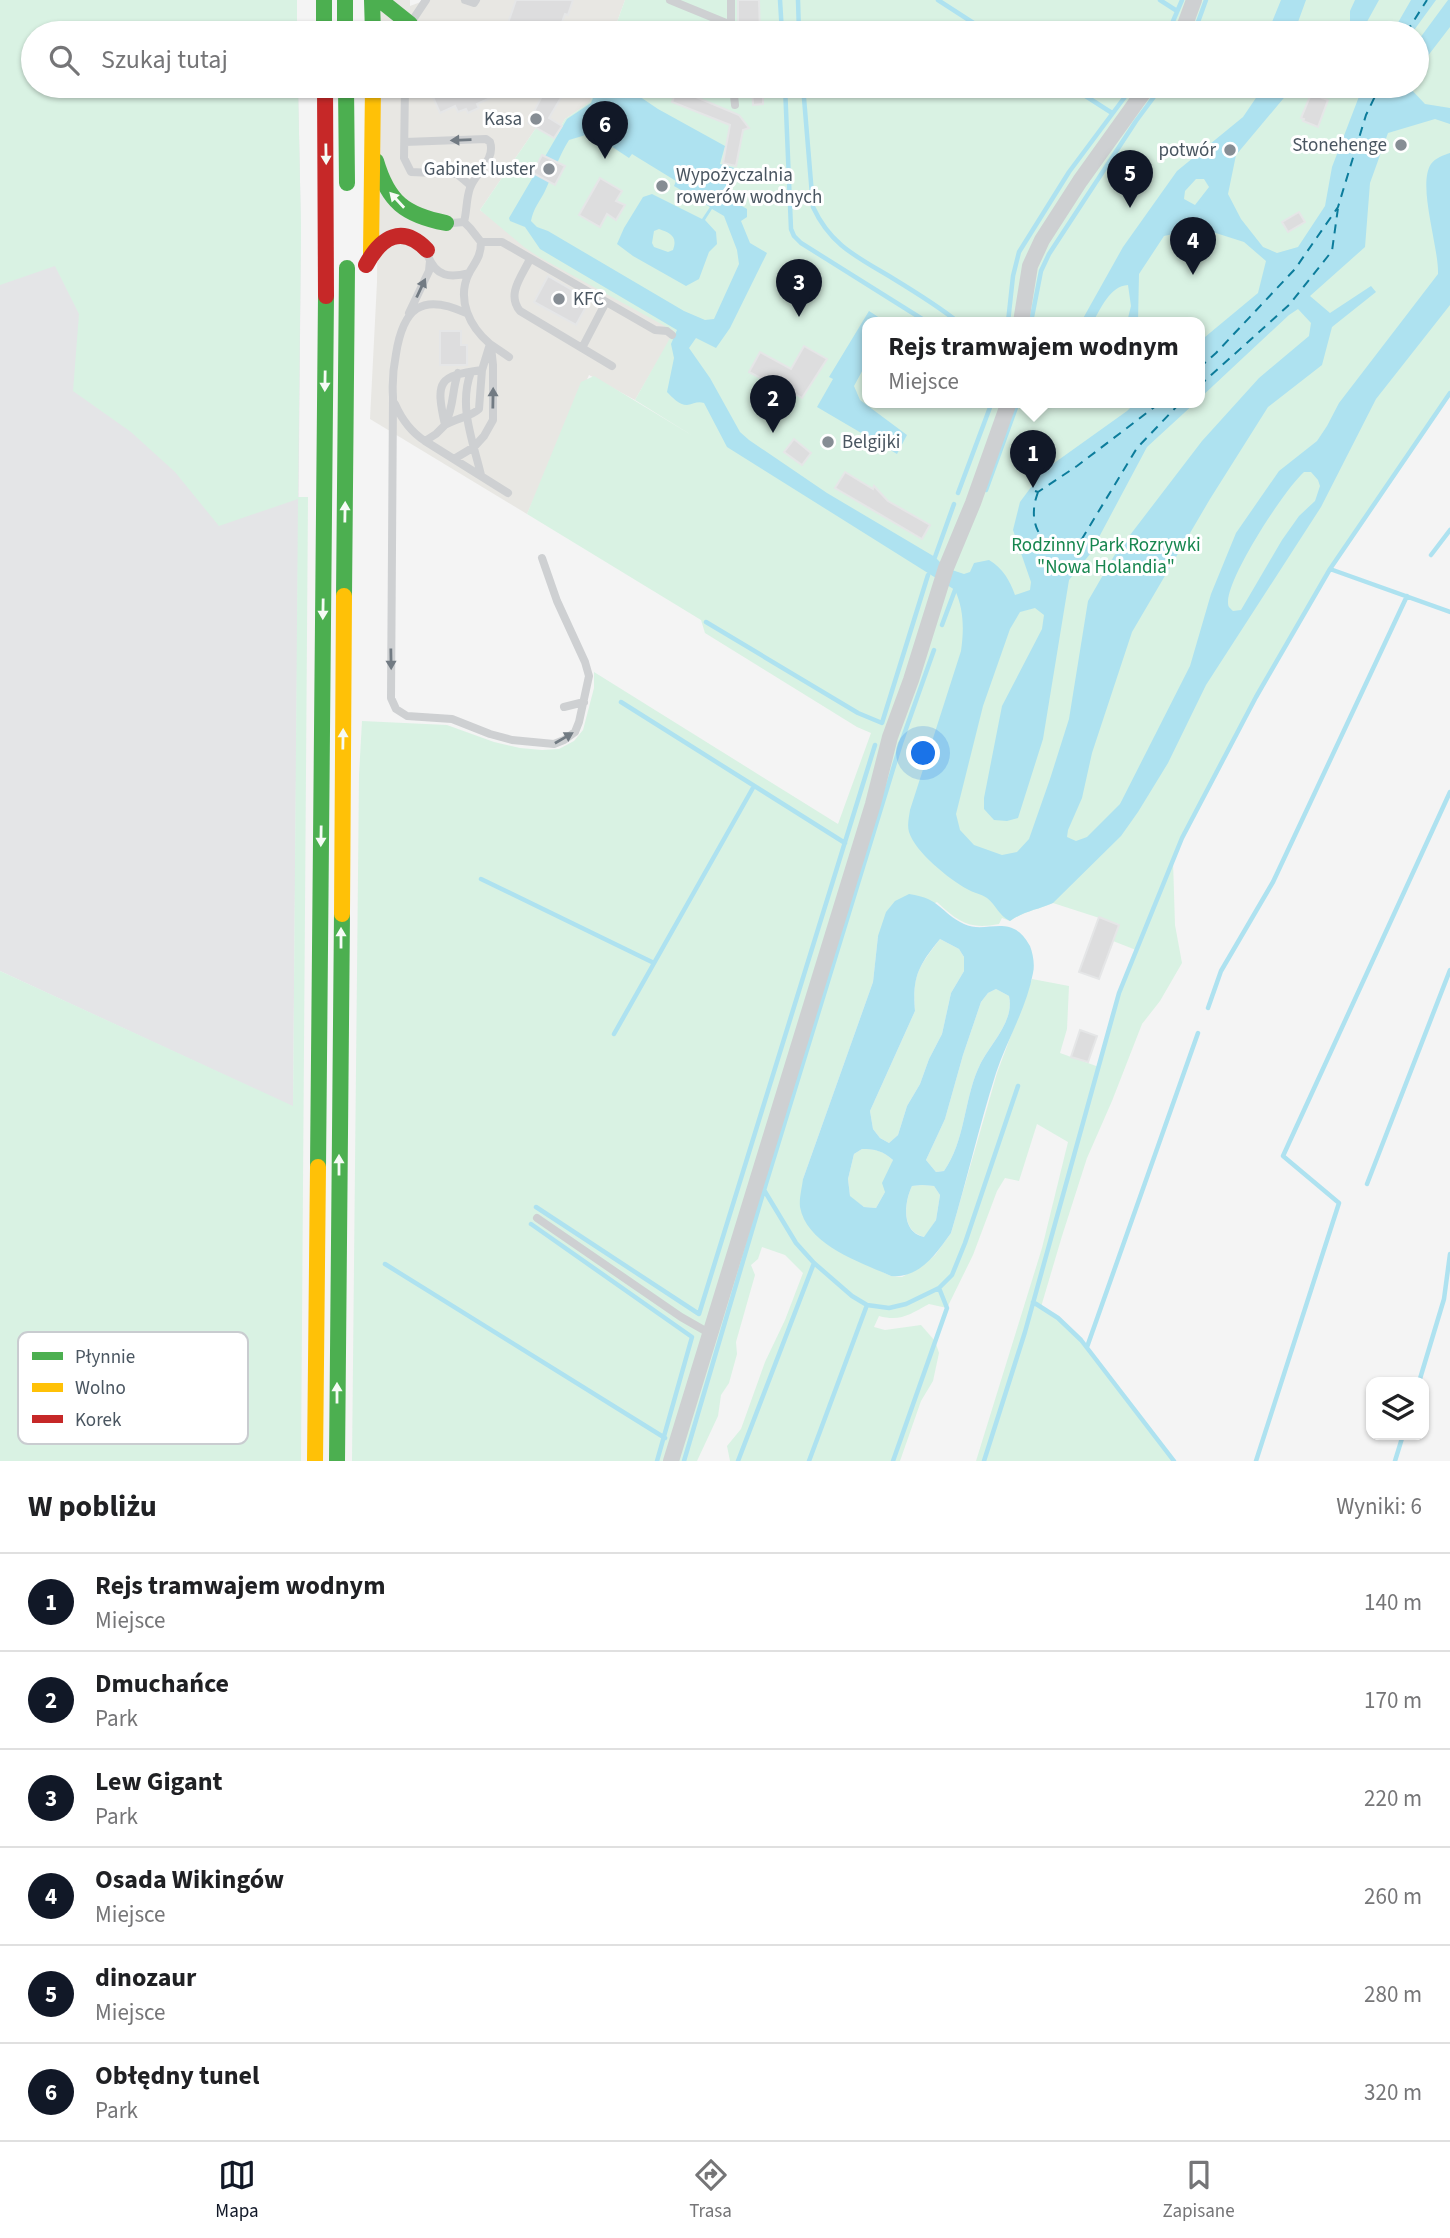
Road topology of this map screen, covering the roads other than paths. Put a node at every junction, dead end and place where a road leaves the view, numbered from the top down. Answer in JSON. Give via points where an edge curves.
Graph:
{"nodes":[{"id":1,"x":324,"y":0,"type":"edge"},
{"id":2,"x":345,"y":0,"type":"edge"},
{"id":3,"x":372,"y":0,"type":"edge"},
{"id":4,"x":380,"y":0,"type":"edge"},
{"id":5,"x":426,"y":0,"type":"edge"},
{"id":6,"x":465,"y":0,"type":"edge"},
{"id":7,"x":476,"y":0,"type":"edge"},
{"id":8,"x":670,"y":0,"type":"edge"},
{"id":9,"x":731,"y":0,"type":"edge"},
{"id":10,"x":1194,"y":0,"type":"edge"},
{"id":11,"x":324,"y":21,"type":"edge"},
{"id":12,"x":345,"y":21,"type":"edge"},
{"id":13,"x":373,"y":21,"type":"edge"},
{"id":14,"x":402,"y":21,"type":"edge"},
{"id":15,"x":413,"y":21,"type":"edge"},
{"id":16,"x":714,"y":21,"type":"edge"},
{"id":17,"x":731,"y":21,"type":"edge"},
{"id":18,"x":1186,"y":21,"type":"edge"},
{"id":19,"x":325,"y":98,"type":"edge"},
{"id":20,"x":346,"y":98,"type":"edge"},
{"id":21,"x":373,"y":98,"type":"edge"},
{"id":22,"x":405,"y":98,"type":"edge"},
{"id":23,"x":734,"y":98,"type":"edge"},
{"id":24,"x":1139,"y":98,"type":"edge"},
{"id":25,"x":734,"y":106,"type":"dead end"},
{"id":26,"x":405,"y":142,"type":"junction"},
{"id":27,"x":373,"y":151,"type":"junction"},
{"id":28,"x":470,"y":185,"type":"junction"},
{"id":29,"x":347,"y":195,"type":"dead end"},
{"id":30,"x":464,"y":222,"type":"junction"},
{"id":31,"x":441,"y":226,"type":"joint"},
{"id":32,"x":481,"y":242,"type":"junction"},
{"id":33,"x":347,"y":249,"type":"dead end"},
{"id":34,"x":428,"y":250,"type":"junction"},
{"id":35,"x":371,"y":254,"type":"junction"},
{"id":36,"x":530,"y":259,"type":"junction"},
{"id":37,"x":469,"y":273,"type":"junction"},
{"id":38,"x":606,"y":302,"type":"junction"},
{"id":39,"x":466,"y":313,"type":"junction"},
{"id":40,"x":409,"y":314,"type":"junction"},
{"id":41,"x":1022,"y":317,"type":"edge"},
{"id":42,"x":347,"y":328,"type":"junction"},
{"id":43,"x":672,"y":335,"type":"dead end"},
{"id":44,"x":490,"y":344,"type":"junction"},
{"id":45,"x":582,"y":348,"type":"junction"},
{"id":46,"x":509,"y":357,"type":"dead end"},
{"id":47,"x":611,"y":366,"type":"dead end"},
{"id":48,"x":482,"y":370,"type":"junction"},
{"id":49,"x":471,"y":372,"type":"junction"},
{"id":50,"x":393,"y":397,"type":"junction"},
{"id":51,"x":1007,"y":408,"type":"edge"},
{"id":52,"x":467,"y":415,"type":"junction"},
{"id":53,"x":445,"y":425,"type":"junction"},
{"id":54,"x":425,"y":441,"type":"junction"},
{"id":55,"x":474,"y":447,"type":"junction"},
{"id":56,"x":454,"y":459,"type":"junction"},
{"id":57,"x":481,"y":475,"type":"junction"},
{"id":58,"x":508,"y":493,"type":"dead end"},
{"id":59,"x":542,"y":558,"type":"dead end"},
{"id":60,"x":584,"y":702,"type":"junction"},
{"id":61,"x":564,"y":707,"type":"dead end"},
{"id":62,"x":537,"y":1218,"type":"dead end"},
{"id":63,"x":709,"y":1333,"type":"junction"},
{"id":64,"x":315,"y":1461,"type":"edge"},
{"id":65,"x":337,"y":1461,"type":"edge"},
{"id":66,"x":671,"y":1461,"type":"edge"}],
"edges":[{"from":1,"to":11,"type":"highway"},
{"from":2,"to":12,"type":"highway"},
{"from":3,"to":13,"type":"highway"},
{"from":4,"to":14,"type":"highway"},
{"from":5,"to":15,"type":"lane"},
{"from":6,"to":7,"type":"lane"},
{"from":8,"to":16,"type":"lane"},
{"from":9,"to":17,"type":"lane"},
{"from":10,"to":18,"type":"street"},
{"from":19,"to":64,"type":"highway","one_way":true},
{"from":20,"to":29,"type":"highway"},
{"from":21,"to":27,"type":"highway"},
{"from":22,"to":26,"type":"lane"},
{"from":23,"to":25,"type":"lane"},
{"from":24,"to":41,"type":"street","via":[[1042,240],[1030,266]]},
{"from":26,"to":28,"type":"lane","via":[[404,158],[411,172],[457,174]]},
{"from":28,"to":26,"type":"lane","one_way":true,"via":[[492,150],[486,139]]},
{"from":31,"to":27,"type":"highway","one_way":true,"via":[[395,199]]},
{"from":27,"to":35,"type":"highway"},
{"from":28,"to":30,"type":"lane"},
{"from":30,"to":31,"type":"lane"},
{"from":30,"to":32,"type":"lane"},
{"from":32,"to":36,"type":"lane","via":[[502,242]]},
{"from":32,"to":37,"type":"lane","via":[[479,258]]},
{"from":33,"to":42,"type":"highway"},
{"from":34,"to":35,"type":"highway","via":[[412,236],[403,235],[382,243]]},
{"from":34,"to":37,"type":"lane","via":[[435,270],[442,274]]},
{"from":40,"to":34,"type":"lane","one_way":true,"via":[[429,271]]},
{"from":35,"to":42,"type":"highway"},
{"from":36,"to":38,"type":"lane"},
{"from":36,"to":45,"type":"lane","via":[[515,288],[516,305]]},
{"from":37,"to":39,"type":"lane"},
{"from":38,"to":43,"type":"lane"},
{"from":38,"to":45,"type":"lane"},
{"from":39,"to":40,"type":"lane","via":[[432,304]]},
{"from":39,"to":44,"type":"lane"},
{"from":40,"to":50,"type":"lane","via":[[399,332],[391,379]]},
{"from":65,"to":42,"type":"highway","one_way":true},
{"from":44,"to":46,"type":"lane"},
{"from":44,"to":48,"type":"lane"},
{"from":55,"to":44,"type":"lane","one_way":true,"via":[[493,420]]},
{"from":45,"to":47,"type":"lane"},
{"from":48,"to":49,"type":"lane"},
{"from":48,"to":52,"type":"lane","via":[[479,409]]},
{"from":49,"to":52,"type":"lane","via":[[466,386]]},
{"from":49,"to":53,"type":"lane","via":[[449,376],[442,386]]},
{"from":50,"to":54,"type":"lane","via":[[400,415]]},
{"from":50,"to":60,"type":"lane","one_way":true,"via":[[391,698],[396,709],[407,716],[452,719],[512,740],[554,744],[575,732]]},
{"from":51,"to":63,"type":"street","via":[[890,737]]},
{"from":52,"to":53,"type":"lane"},
{"from":52,"to":55,"type":"lane"},
{"from":53,"to":54,"type":"lane"},
{"from":54,"to":56,"type":"lane"},
{"from":55,"to":56,"type":"lane"},
{"from":55,"to":57,"type":"lane"},
{"from":56,"to":57,"type":"lane"},
{"from":57,"to":58,"type":"lane"},
{"from":59,"to":60,"type":"lane","via":[[585,662],[589,676]]},
{"from":60,"to":61,"type":"lane"},
{"from":62,"to":63,"type":"lane"},
{"from":63,"to":66,"type":"street"}]}
